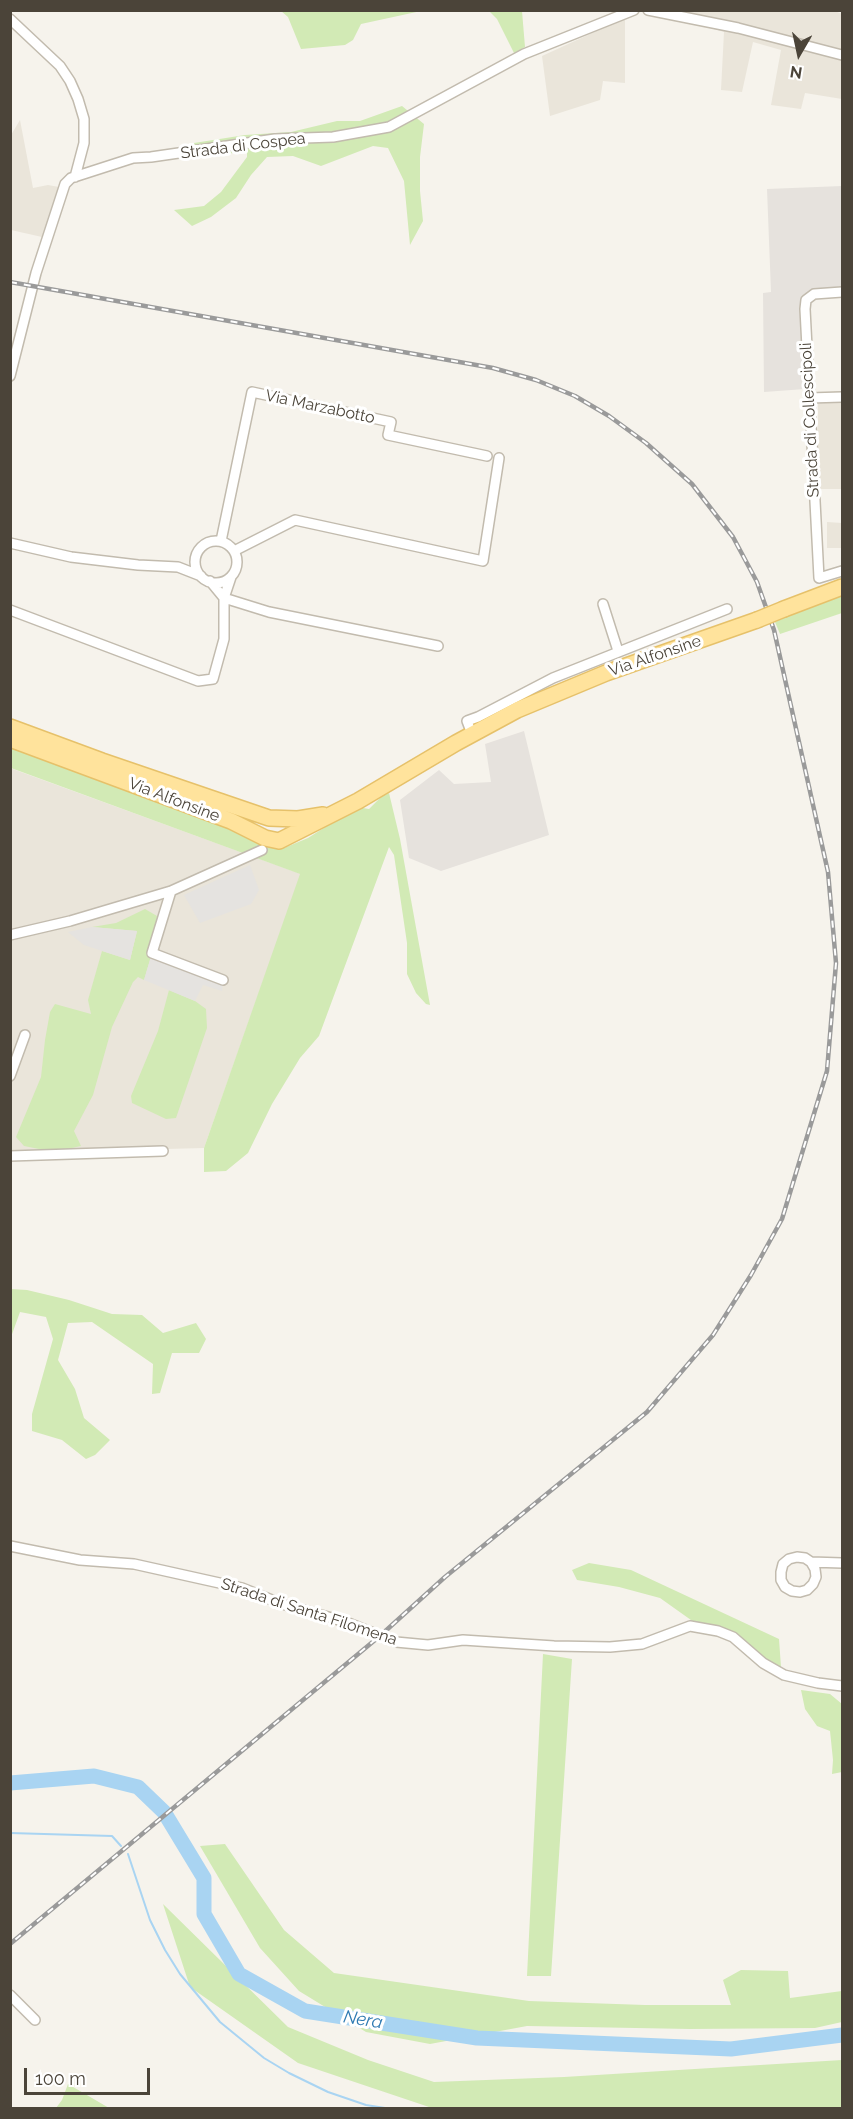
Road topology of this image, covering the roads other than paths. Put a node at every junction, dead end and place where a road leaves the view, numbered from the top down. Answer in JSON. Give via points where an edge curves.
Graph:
{"nodes":[{"id":1,"x":634,"y":10,"type":"edge"},
{"id":2,"x":648,"y":10,"type":"edge"},
{"id":3,"x":10,"y":19,"type":"edge"},
{"id":4,"x":843,"y":55,"type":"edge"},
{"id":5,"x":75,"y":177,"type":"junction"},
{"id":6,"x":843,"y":292,"type":"edge"},
{"id":7,"x":10,"y":376,"type":"edge"},
{"id":8,"x":843,"y":397,"type":"edge"},
{"id":9,"x":809,"y":398,"type":"junction"},
{"id":10,"x":487,"y":456,"type":"dead end"},
{"id":11,"x":499,"y":458,"type":"dead end"},
{"id":12,"x":220,"y":542,"type":"junction"},
{"id":13,"x":10,"y":543,"type":"edge"},
{"id":14,"x":234,"y":551,"type":"junction"},
{"id":15,"x":196,"y":559,"type":"junction"},
{"id":16,"x":178,"y":567,"type":"junction"},
{"id":17,"x":843,"y":571,"type":"edge"},
{"id":18,"x":231,"y":577,"type":"junction"},
{"id":19,"x":206,"y":579,"type":"junction"},
{"id":20,"x":843,"y":587,"type":"edge"},
{"id":21,"x":224,"y":598,"type":"junction"},
{"id":22,"x":603,"y":604,"type":"dead end"},
{"id":23,"x":727,"y":609,"type":"dead end"},
{"id":24,"x":10,"y":610,"type":"edge"},
{"id":25,"x":438,"y":646,"type":"dead end"},
{"id":26,"x":618,"y":651,"type":"junction"},
{"id":27,"x":472,"y":734,"type":"junction"},
{"id":28,"x":11,"y":737,"type":"edge"},
{"id":29,"x":335,"y":813,"type":"junction"},
{"id":30,"x":269,"y":818,"type":"junction"},
{"id":31,"x":263,"y":844,"type":"junction"},
{"id":32,"x":171,"y":891,"type":"junction"},
{"id":33,"x":10,"y":935,"type":"edge"},
{"id":34,"x":223,"y":980,"type":"dead end"},
{"id":35,"x":25,"y":1035,"type":"dead end"},
{"id":36,"x":10,"y":1076,"type":"edge"},
{"id":37,"x":164,"y":1150,"type":"dead end"},
{"id":38,"x":10,"y":1156,"type":"edge"},
{"id":39,"x":10,"y":1546,"type":"edge"},
{"id":40,"x":812,"y":1562,"type":"dead end"},
{"id":41,"x":843,"y":1563,"type":"edge"},
{"id":42,"x":843,"y":1686,"type":"edge"},
{"id":43,"x":10,"y":1995,"type":"edge"},
{"id":44,"x":35,"y":2020,"type":"dead end"}],
"edges":[{"from":1,"to":5,"type":"street","name":"Strada di Cospea","via":[[524,54],[389,127],[333,137],[275,139],[133,158]]},
{"from":2,"to":4,"type":"street"},
{"from":3,"to":5,"type":"street","via":[[60,66],[78,99],[84,119],[84,143]]},
{"from":5,"to":7,"type":"street","via":[[65,184],[40,259]]},
{"from":6,"to":9,"type":"street","name":"Strada di Collescipoli","via":[[814,294],[806,300]]},
{"from":8,"to":9,"type":"street","name":"Strada di Collescipoli"},
{"from":9,"to":17,"type":"street","name":"Strada di Collescipoli","via":[[819,578]]},
{"from":10,"to":12,"type":"street","name":"Via Marzabotto","via":[[388,435],[391,422],[252,392]]},
{"from":11,"to":14,"type":"street","via":[[483,561],[295,520]]},
{"from":12,"to":14,"type":"street"},
{"from":12,"to":15,"type":"street","via":[[202,547]]},
{"from":13,"to":16,"type":"street","via":[[71,557]]},
{"from":14,"to":18,"type":"street","via":[[237,565]]},
{"from":15,"to":16,"type":"street"},
{"from":15,"to":19,"type":"street"},
{"from":16,"to":19,"type":"street"},
{"from":18,"to":19,"type":"street","via":[[219,583]]},
{"from":18,"to":21,"type":"street"},
{"from":19,"to":21,"type":"street"},
{"from":20,"to":27,"type":"main road","name":"Via Alfonsine","bridge":true,"via":[[606,673],[517,710]]},
{"from":21,"to":24,"type":"street","via":[[224,639],[213,679],[198,681]]},
{"from":21,"to":25,"type":"street","via":[[269,612]]},
{"from":22,"to":26,"type":"street","name":"Via Alfonsine"},
{"from":23,"to":26,"type":"street","name":"Via Alfonsine"},
{"from":26,"to":27,"type":"street","name":"Via Alfonsine","via":[[467,721]]},
{"from":27,"to":29,"type":"main road","name":"Via Alfonsine"},
{"from":28,"to":30,"type":"main road","name":"Via Alfonsine","via":[[102,761]]},
{"from":28,"to":31,"type":"main road","name":"Via Alfonsine","via":[[231,821]]},
{"from":29,"to":30,"type":"main road","name":"Via Alfonsine","via":[[298,819]]},
{"from":29,"to":31,"type":"main road","name":"Via Alfonsine"},
{"from":30,"to":31,"type":"street"},
{"from":31,"to":32,"type":"street"},
{"from":32,"to":33,"type":"street"},
{"from":32,"to":34,"type":"street","via":[[152,953]]},
{"from":35,"to":36,"type":"street"},
{"from":37,"to":38,"type":"street"},
{"from":39,"to":42,"type":"street","name":"Strada di Santa Filomena","via":[[80,1560],[134,1564],[242,1588],[396,1642],[428,1645],[463,1640],[610,1647],[642,1644],[690,1626],[733,1637],[784,1675]]},
{"from":40,"to":41,"type":"street"},
{"from":43,"to":44,"type":"street"}]}
